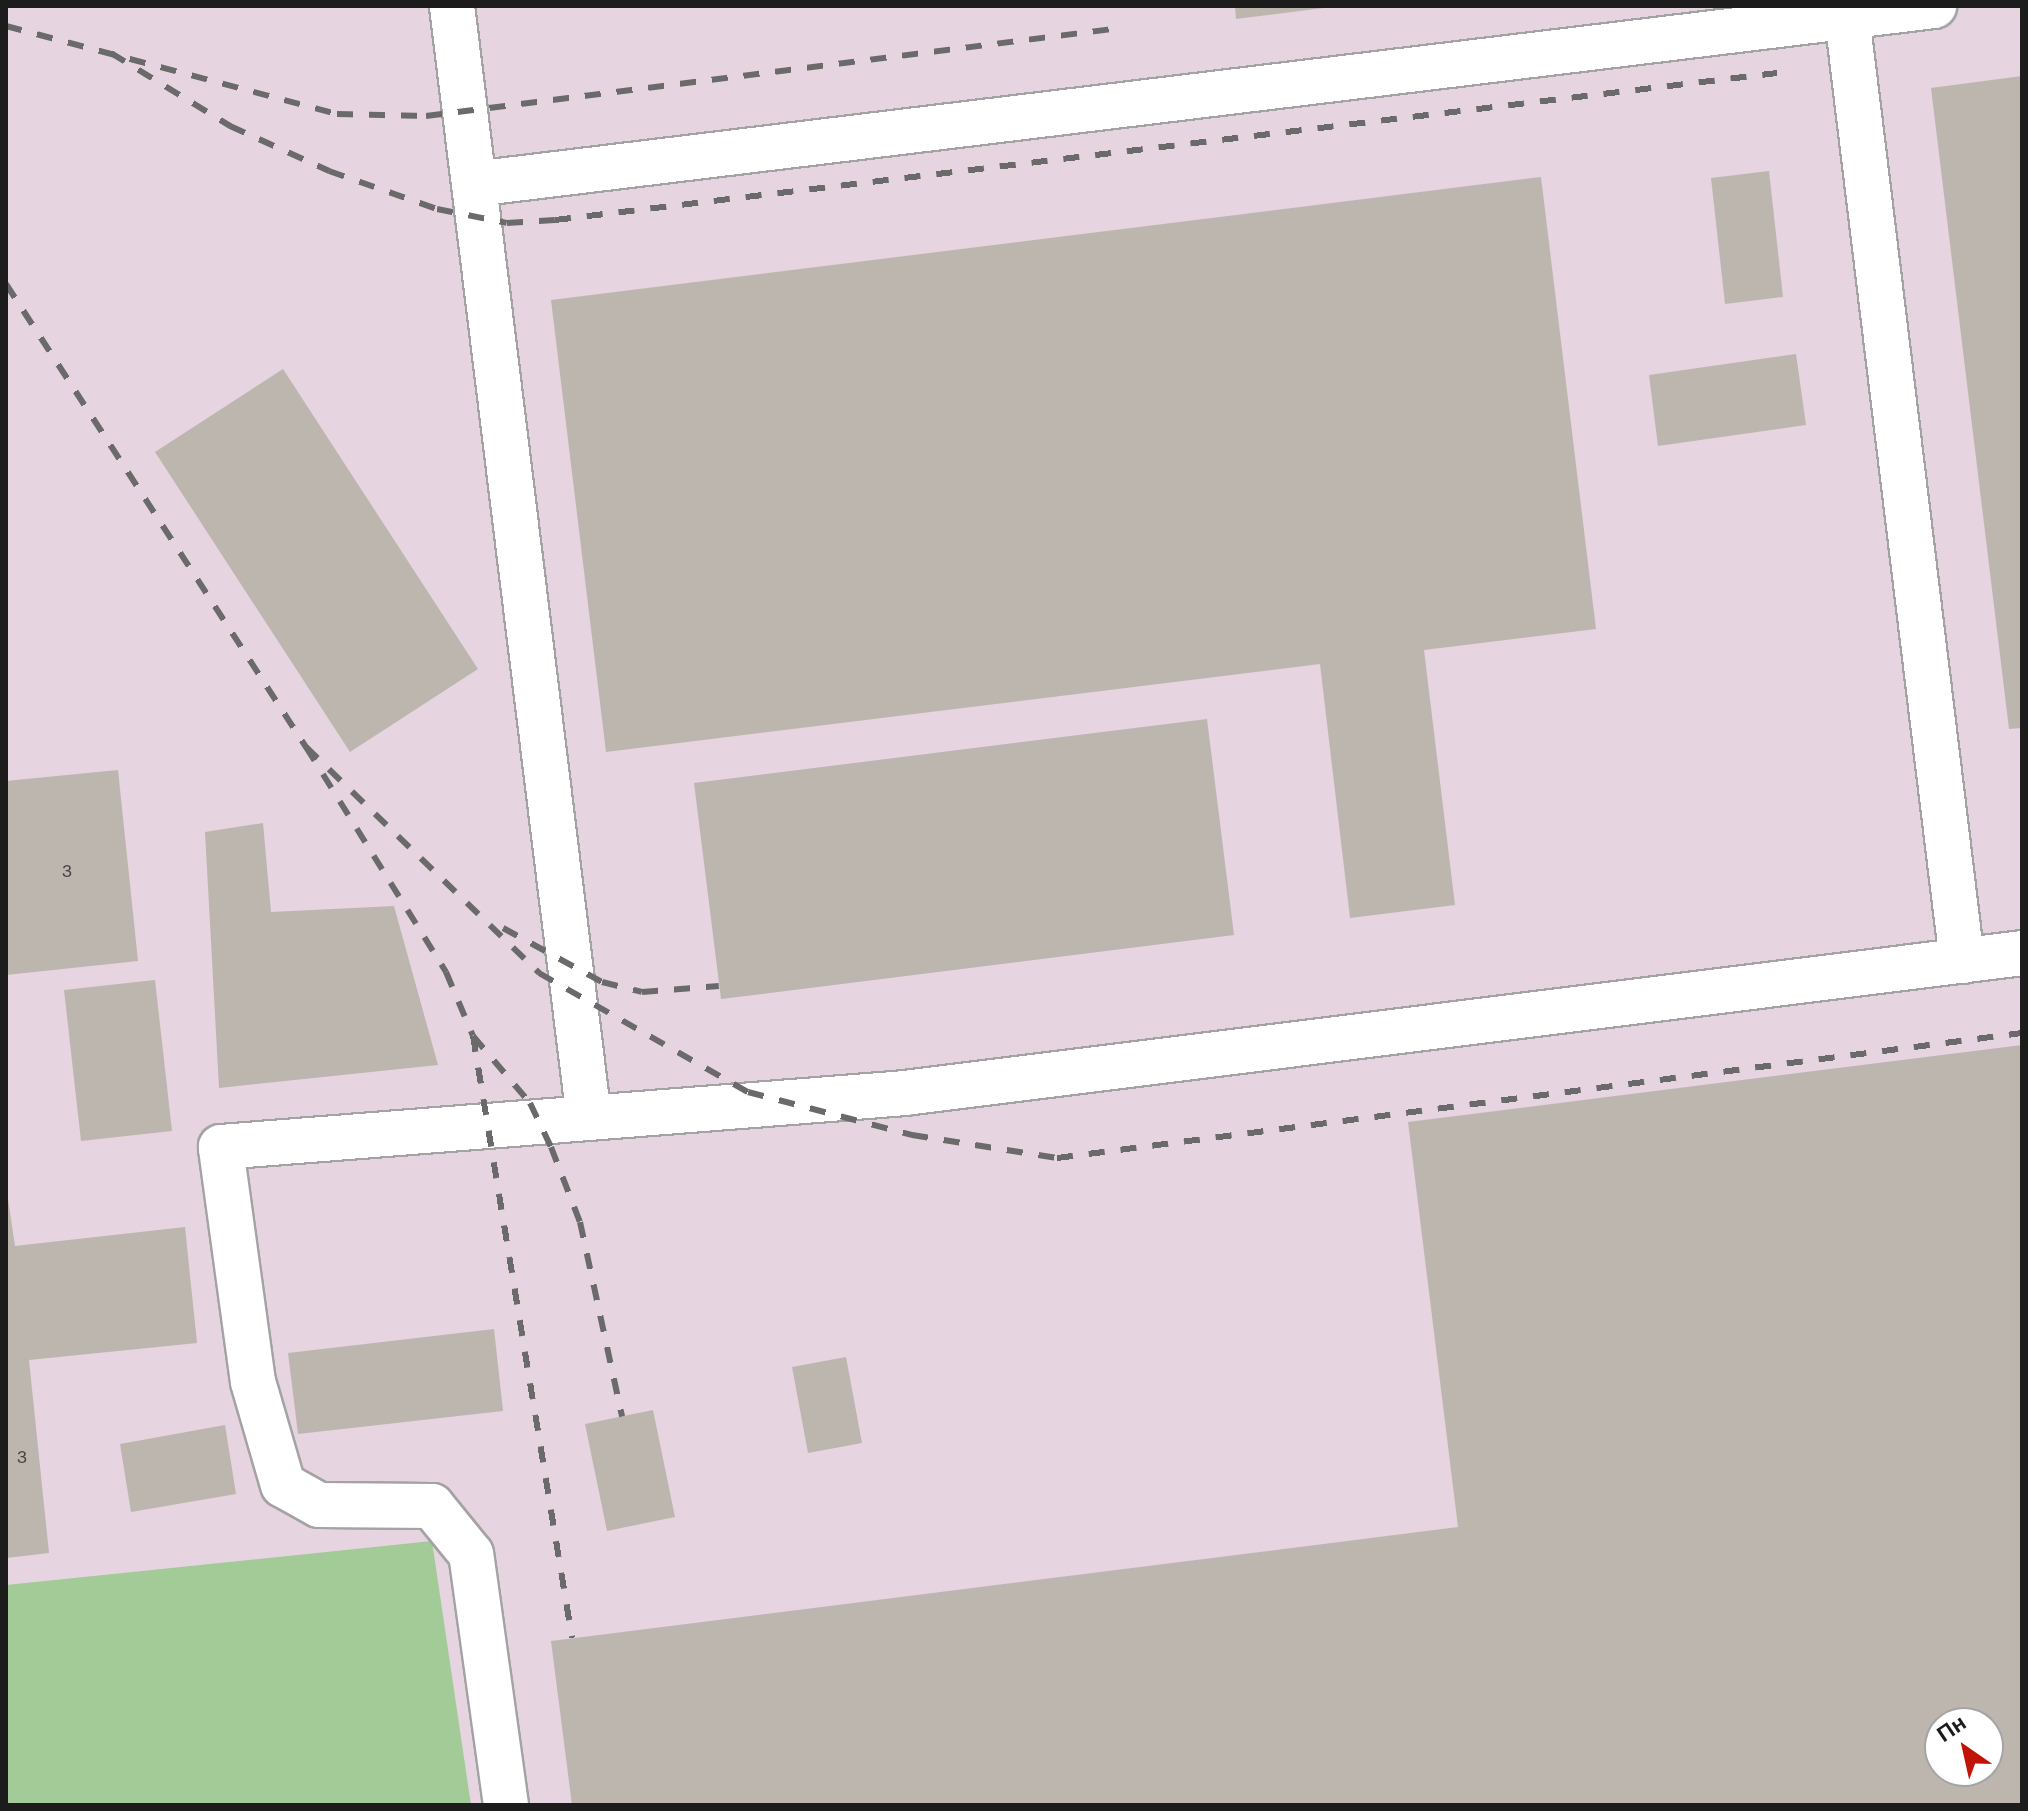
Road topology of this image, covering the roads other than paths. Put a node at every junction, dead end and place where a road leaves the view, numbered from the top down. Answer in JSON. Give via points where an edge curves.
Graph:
{"nodes":[{"id":1,"x":452,"y":6,"type":"edge"},
{"id":2,"x":1936,"y":6,"type":"edge"},
{"id":3,"x":1847,"y":17,"type":"junction"},
{"id":4,"x":474,"y":184,"type":"junction"},
{"id":5,"x":2022,"y":953,"type":"edge"},
{"id":6,"x":1962,"y":961,"type":"junction"},
{"id":7,"x":589,"y":1118,"type":"junction"},
{"id":8,"x":506,"y":1805,"type":"edge"}],
"edges":[{"from":1,"to":4,"type":"lane"},
{"from":2,"to":3,"type":"lane"},
{"from":3,"to":4,"type":"lane"},
{"from":3,"to":6,"type":"lane"},
{"from":4,"to":7,"type":"lane"},
{"from":5,"to":6,"type":"lane"},
{"from":6,"to":7,"type":"lane","via":[[905,1093]]},
{"from":7,"to":8,"type":"lane","via":[[221,1147],[253,1382],[283,1485],[319,1505],[432,1506],[471,1554]]}]}
